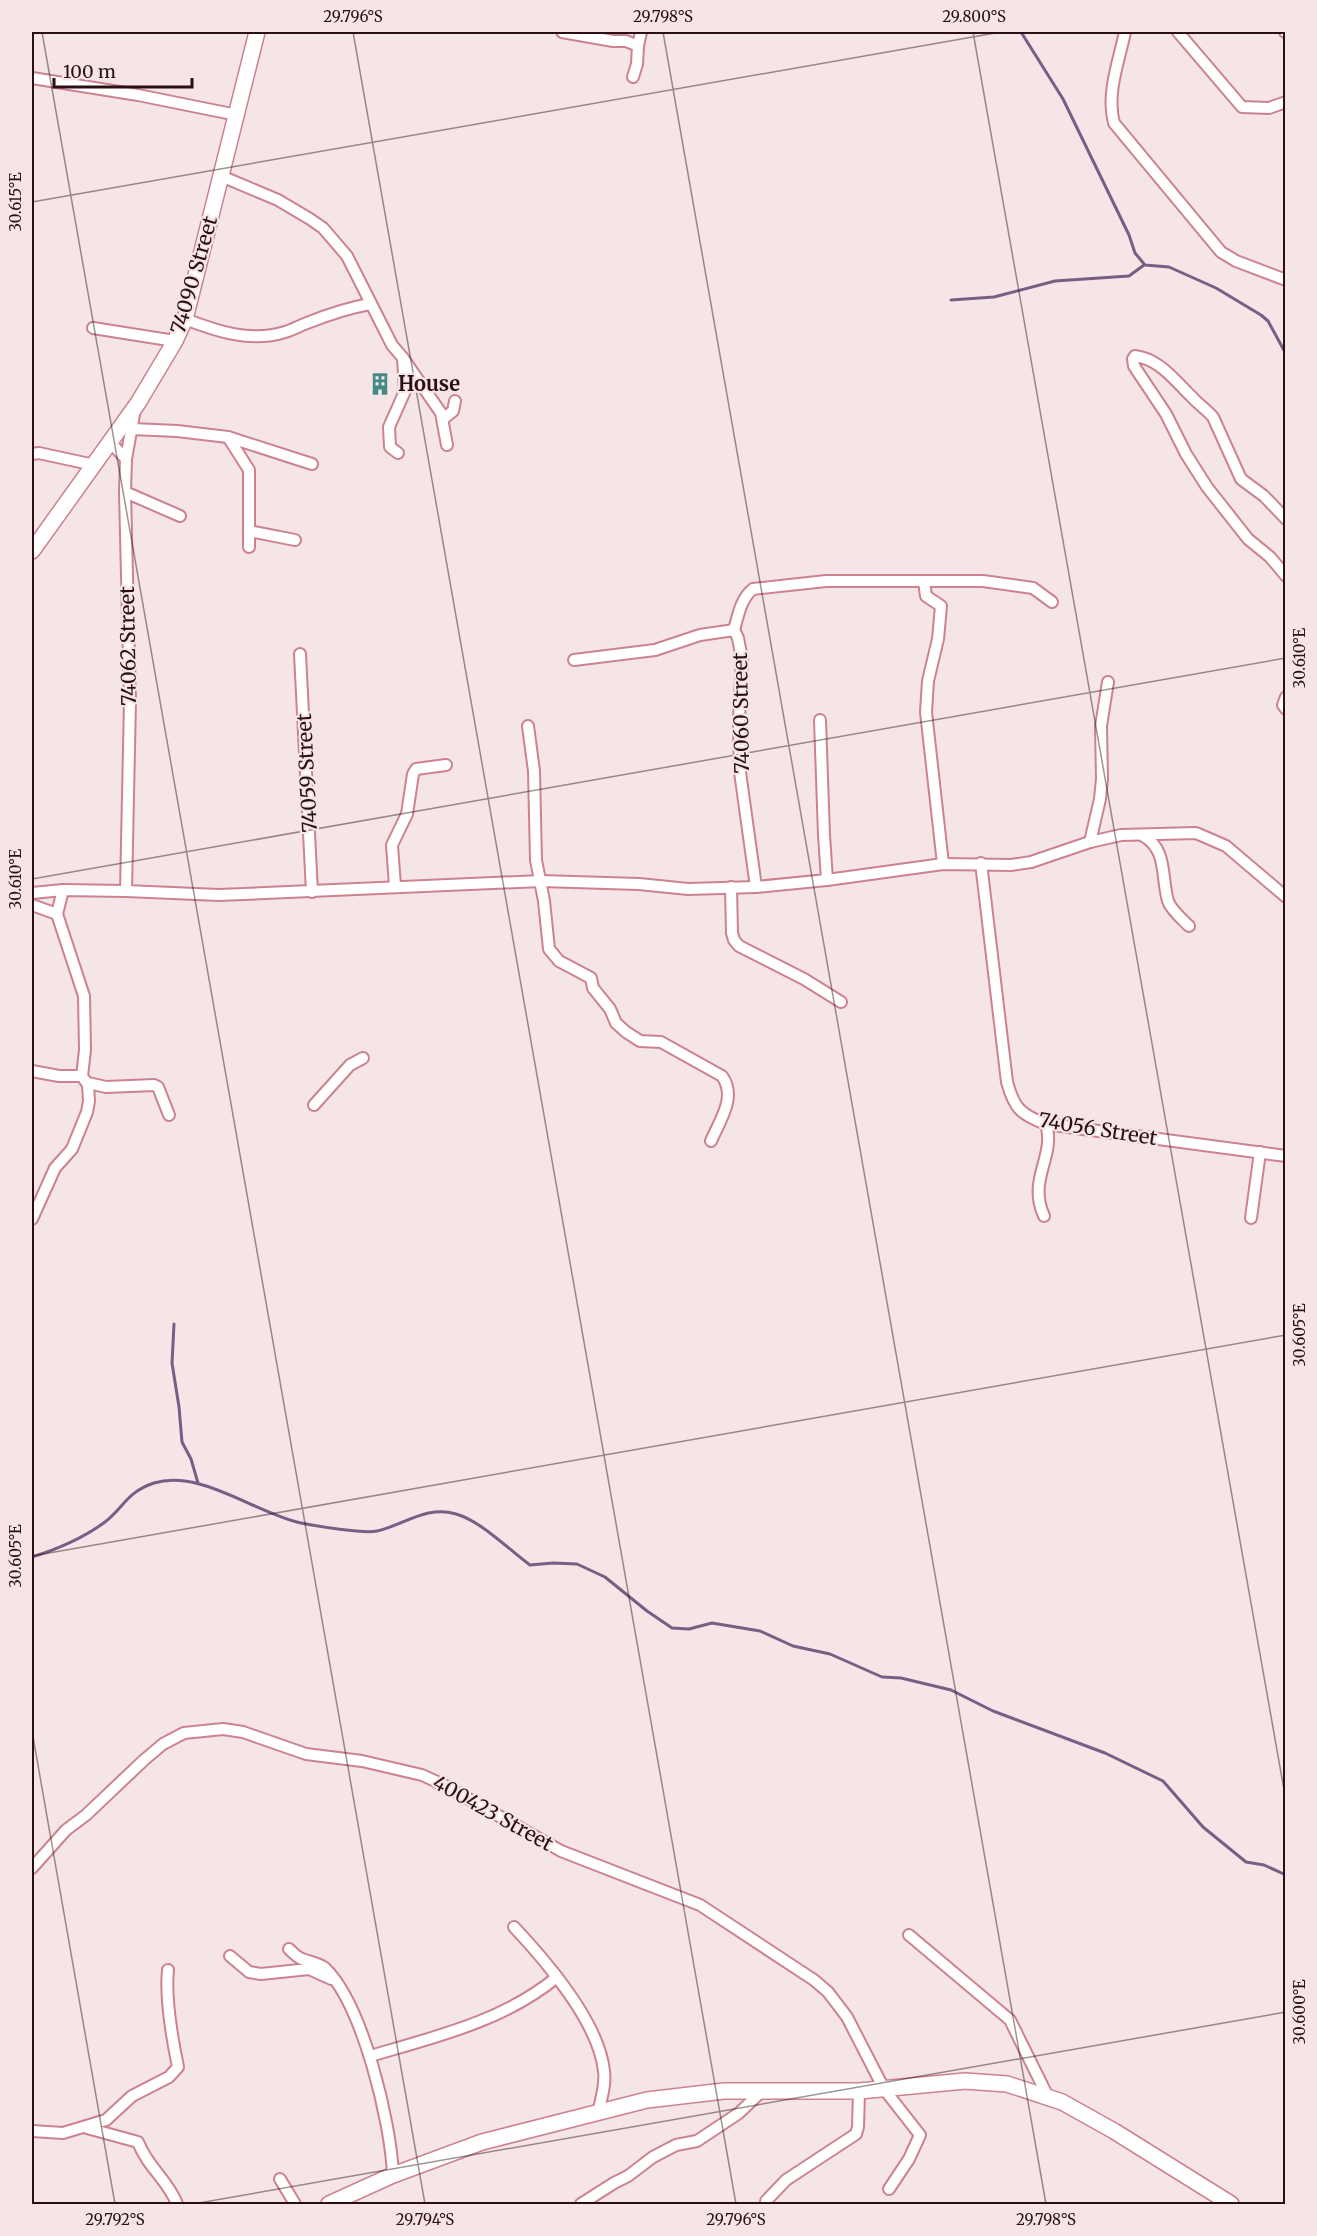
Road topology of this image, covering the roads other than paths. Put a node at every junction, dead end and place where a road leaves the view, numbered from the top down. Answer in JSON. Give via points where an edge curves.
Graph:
{"nodes":[{"id":1,"x":257,"y":32,"type":"edge"},
{"id":2,"x":562,"y":32,"type":"edge"},
{"id":3,"x":641,"y":32,"type":"edge"},
{"id":4,"x":1125,"y":32,"type":"edge"},
{"id":5,"x":1178,"y":32,"type":"edge"},
{"id":6,"x":638,"y":46,"type":"junction"},
{"id":7,"x":633,"y":77,"type":"dead end"},
{"id":8,"x":32,"y":78,"type":"edge"},
{"id":9,"x":1286,"y":102,"type":"edge"},
{"id":10,"x":237,"y":115,"type":"junction"},
{"id":11,"x":221,"y":176,"type":"junction"},
{"id":12,"x":1286,"y":280,"type":"edge"},
{"id":13,"x":370,"y":304,"type":"junction"},
{"id":14,"x":185,"y":319,"type":"junction"},
{"id":15,"x":93,"y":328,"type":"dead end"},
{"id":16,"x":175,"y":341,"type":"junction"},
{"id":17,"x":403,"y":358,"type":"junction"},
{"id":18,"x":455,"y":401,"type":"dead end"},
{"id":19,"x":138,"y":403,"type":"junction"},
{"id":20,"x":442,"y":419,"type":"junction"},
{"id":21,"x":132,"y":429,"type":"junction"},
{"id":22,"x":228,"y":437,"type":"junction"},
{"id":23,"x":110,"y":442,"type":"junction"},
{"id":24,"x":447,"y":445,"type":"dead end"},
{"id":25,"x":393,"y":452,"type":"dead end"},
{"id":26,"x":32,"y":454,"type":"edge"},
{"id":27,"x":126,"y":459,"type":"junction"},
{"id":28,"x":312,"y":464,"type":"dead end"},
{"id":29,"x":94,"y":465,"type":"junction"},
{"id":30,"x":125,"y":492,"type":"junction"},
{"id":31,"x":180,"y":516,"type":"dead end"},
{"id":32,"x":1286,"y":519,"type":"edge"},
{"id":33,"x":249,"y":531,"type":"junction"},
{"id":34,"x":295,"y":540,"type":"dead end"},
{"id":35,"x":249,"y":547,"type":"dead end"},
{"id":36,"x":32,"y":551,"type":"edge"},
{"id":37,"x":1286,"y":576,"type":"edge"},
{"id":38,"x":924,"y":581,"type":"junction"},
{"id":39,"x":1052,"y":602,"type":"dead end"},
{"id":40,"x":734,"y":630,"type":"junction"},
{"id":41,"x":300,"y":654,"type":"dead end"},
{"id":42,"x":574,"y":660,"type":"dead end"},
{"id":43,"x":1108,"y":682,"type":"dead end"},
{"id":44,"x":1286,"y":697,"type":"edge"},
{"id":45,"x":1286,"y":709,"type":"edge"},
{"id":46,"x":820,"y":720,"type":"dead end"},
{"id":47,"x":528,"y":726,"type":"dead end"},
{"id":48,"x":446,"y":765,"type":"dead end"},
{"id":49,"x":1142,"y":834,"type":"junction"},
{"id":50,"x":1090,"y":842,"type":"junction"},
{"id":51,"x":981,"y":863,"type":"junction"},
{"id":52,"x":943,"y":864,"type":"junction"},
{"id":53,"x":827,"y":880,"type":"junction"},
{"id":54,"x":541,"y":881,"type":"junction"},
{"id":55,"x":395,"y":886,"type":"junction"},
{"id":56,"x":731,"y":887,"type":"junction"},
{"id":57,"x":756,"y":887,"type":"junction"},
{"id":58,"x":63,"y":890,"type":"junction"},
{"id":59,"x":126,"y":891,"type":"junction"},
{"id":60,"x":312,"y":892,"type":"junction"},
{"id":61,"x":32,"y":893,"type":"edge"},
{"id":62,"x":1286,"y":897,"type":"edge"},
{"id":63,"x":32,"y":905,"type":"edge"},
{"id":64,"x":57,"y":914,"type":"junction"},
{"id":65,"x":1189,"y":926,"type":"dead end"},
{"id":66,"x":841,"y":1002,"type":"dead end"},
{"id":67,"x":363,"y":1058,"type":"dead end"},
{"id":68,"x":32,"y":1071,"type":"edge"},
{"id":69,"x":85,"y":1079,"type":"junction"},
{"id":70,"x":314,"y":1105,"type":"dead end"},
{"id":71,"x":170,"y":1115,"type":"dead end"},
{"id":72,"x":1046,"y":1124,"type":"junction"},
{"id":73,"x":711,"y":1141,"type":"dead end"},
{"id":74,"x":1260,"y":1152,"type":"junction"},
{"id":75,"x":1286,"y":1156,"type":"edge"},
{"id":76,"x":1044,"y":1216,"type":"dead end"},
{"id":77,"x":1251,"y":1218,"type":"dead end"},
{"id":78,"x":32,"y":1219,"type":"edge"},
{"id":79,"x":32,"y":1868,"type":"edge"},
{"id":80,"x":514,"y":1927,"type":"dead end"},
{"id":81,"x":909,"y":1935,"type":"dead end"},
{"id":82,"x":289,"y":1949,"type":"dead end"},
{"id":83,"x":230,"y":1956,"type":"dead end"},
{"id":84,"x":168,"y":1970,"type":"dead end"},
{"id":85,"x":557,"y":1977,"type":"junction"},
{"id":86,"x":334,"y":1981,"type":"junction"},
{"id":87,"x":370,"y":2056,"type":"junction"},
{"id":88,"x":884,"y":2089,"type":"junction"},
{"id":89,"x":859,"y":2091,"type":"junction"},
{"id":90,"x":761,"y":2092,"type":"junction"},
{"id":91,"x":1047,"y":2097,"type":"junction"},
{"id":92,"x":598,"y":2113,"type":"junction"},
{"id":93,"x":86,"y":2127,"type":"junction"},
{"id":94,"x":32,"y":2131,"type":"edge"},
{"id":95,"x":393,"y":2175,"type":"junction"},
{"id":96,"x":280,"y":2179,"type":"dead end"},
{"id":97,"x":889,"y":2190,"type":"dead end"},
{"id":98,"x":766,"y":2201,"type":"dead end"},
{"id":99,"x":177,"y":2205,"type":"edge"},
{"id":100,"x":295,"y":2205,"type":"edge"},
{"id":101,"x":329,"y":2205,"type":"edge"},
{"id":102,"x":581,"y":2205,"type":"edge"},
{"id":103,"x":1231,"y":2205,"type":"edge"}],
"edges":[{"from":1,"to":10,"type":"street","name":"74090 Street"},
{"from":2,"to":6,"type":"street"},
{"from":3,"to":6,"type":"street"},
{"from":4,"to":12,"type":"street","via":[[1111,99],[1114,123],[1221,252]]},
{"from":5,"to":9,"type":"street","via":[[1242,107],[1269,108]]},
{"from":6,"to":7,"type":"street"},
{"from":8,"to":10,"type":"street"},
{"from":10,"to":11,"type":"street","name":"74090 Street"},
{"from":11,"to":13,"type":"street","via":[[278,200],[323,228],[347,256]]},
{"from":11,"to":14,"type":"street","name":"74090 Street"},
{"from":13,"to":14,"type":"street","via":[[269,335],[220,332]]},
{"from":13,"to":17,"type":"street"},
{"from":14,"to":16,"type":"street","name":"74090 Street"},
{"from":15,"to":16,"type":"street"},
{"from":16,"to":19,"type":"street","name":"74090 Street"},
{"from":17,"to":20,"type":"street"},
{"from":17,"to":25,"type":"street","via":[[405,391],[389,427]]},
{"from":18,"to":20,"type":"street","via":[[453,411]]},
{"from":19,"to":21,"type":"street","name":"74062 Street"},
{"from":19,"to":23,"type":"street","name":"74090 Street"},
{"from":20,"to":24,"type":"street"},
{"from":21,"to":22,"type":"street"},
{"from":21,"to":27,"type":"street","name":"74062 Street"},
{"from":22,"to":28,"type":"street"},
{"from":22,"to":33,"type":"street","via":[[249,470]]},
{"from":23,"to":27,"type":"street"},
{"from":23,"to":29,"type":"street","name":"74090 Street"},
{"from":26,"to":29,"type":"street"},
{"from":27,"to":30,"type":"street","name":"74062 Street"},
{"from":29,"to":36,"type":"street","name":"74090 Street"},
{"from":30,"to":31,"type":"street"},
{"from":30,"to":59,"type":"street","name":"74062 Street","via":[[130,701]]},
{"from":32,"to":37,"type":"street","via":[[1241,480],[1213,417],[1173,376],[1135,356],[1134,366],[1206,487],[1248,540]]},
{"from":33,"to":34,"type":"street"},
{"from":33,"to":35,"type":"street"},
{"from":38,"to":39,"type":"street","via":[[1018,584],[1034,588]]},
{"from":38,"to":40,"type":"street","via":[[826,581],[753,589],[742,603]]},
{"from":38,"to":52,"type":"street","via":[[926,596],[941,606],[926,712]]},
{"from":40,"to":42,"type":"street","name":"74060 Street","via":[[700,635],[655,650]]},
{"from":40,"to":57,"type":"street","name":"74060 Street","via":[[742,659],[740,772]]},
{"from":41,"to":60,"type":"street","name":"74059 Street"},
{"from":43,"to":50,"type":"street","via":[[1101,726],[1100,799]]},
{"from":44,"to":45,"type":"street"},
{"from":46,"to":53,"type":"street"},
{"from":47,"to":54,"type":"street","via":[[534,771],[536,860]]},
{"from":48,"to":55,"type":"street","via":[[416,769],[413,774],[407,814],[392,844]]},
{"from":49,"to":50,"type":"street"},
{"from":49,"to":62,"type":"street","via":[[1196,833],[1208,837],[1232,850]]},
{"from":49,"to":65,"type":"street","via":[[1158,849],[1169,905]]},
{"from":50,"to":51,"type":"street","via":[[1031,862],[999,866]]},
{"from":51,"to":52,"type":"street"},
{"from":51,"to":72,"type":"street","name":"74056 Street","via":[[1007,1082],[1015,1106]]},
{"from":52,"to":53,"type":"street"},
{"from":53,"to":57,"type":"street"},
{"from":54,"to":55,"type":"street"},
{"from":54,"to":56,"type":"street","via":[[688,889]]},
{"from":54,"to":73,"type":"street","via":[[549,949],[559,961],[591,978],[593,988],[616,1023],[640,1041],[662,1042],[722,1076],[728,1084],[730,1097]]},
{"from":55,"to":60,"type":"street"},
{"from":56,"to":57,"type":"street"},
{"from":56,"to":66,"type":"street","via":[[732,933],[739,946]]},
{"from":58,"to":59,"type":"street"},
{"from":58,"to":61,"type":"street"},
{"from":58,"to":64,"type":"street"},
{"from":59,"to":60,"type":"street","via":[[219,895]]},
{"from":63,"to":64,"type":"street"},
{"from":64,"to":69,"type":"street","via":[[84,996]]},
{"from":67,"to":70,"type":"street","via":[[350,1065]]},
{"from":68,"to":69,"type":"street"},
{"from":69,"to":71,"type":"street","via":[[106,1087],[154,1085]]},
{"from":69,"to":78,"type":"street","via":[[89,1101],[72,1149],[55,1168]]},
{"from":72,"to":74,"type":"street","name":"74056 Street"},
{"from":72,"to":76,"type":"street","via":[[1049,1141],[1037,1192]]},
{"from":74,"to":75,"type":"street","name":"74056 Street"},
{"from":74,"to":77,"type":"street"},
{"from":79,"to":88,"type":"street","name":"400423 Street","via":[[66,1830],[144,1760],[184,1733],[223,1729],[243,1732],[306,1754],[362,1761],[422,1775],[561,1851],[700,1905],[797,1967],[828,1992],[847,2017]]},
{"from":80,"to":85,"type":"street"},
{"from":81,"to":91,"type":"street","via":[[1010,2020]]},
{"from":82,"to":86,"type":"street","via":[[324,1968]]},
{"from":83,"to":86,"type":"street","via":[[249,1972],[309,1969]]},
{"from":84,"to":93,"type":"street","via":[[167,2004],[178,2067],[169,2077],[132,2096],[106,2120]]},
{"from":85,"to":87,"type":"street","via":[[530,1997],[489,2018]]},
{"from":85,"to":92,"type":"street","via":[[571,1994],[602,2061],[604,2082]]},
{"from":86,"to":87,"type":"street","via":[[347,2000]]},
{"from":87,"to":95,"type":"street","via":[[390,2136]]},
{"from":88,"to":89,"type":"street"},
{"from":88,"to":91,"type":"street","via":[[964,2081],[1007,2084]]},
{"from":88,"to":97,"type":"street","name":"400423 Street","via":[[920,2135]]},
{"from":89,"to":90,"type":"street"},
{"from":89,"to":98,"type":"street","via":[[856,2134],[786,2180]]},
{"from":90,"to":92,"type":"street","via":[[687,2094]]},
{"from":90,"to":102,"type":"street","via":[[740,2113],[697,2140],[653,2157]]},
{"from":91,"to":103,"type":"street","via":[[1114,2131]]},
{"from":92,"to":95,"type":"street","via":[[483,2142]]},
{"from":93,"to":94,"type":"street","via":[[63,2133]]},
{"from":93,"to":99,"type":"street","via":[[138,2142],[144,2158],[173,2193]]},
{"from":95,"to":101,"type":"street"},
{"from":96,"to":100,"type":"street"}]}
